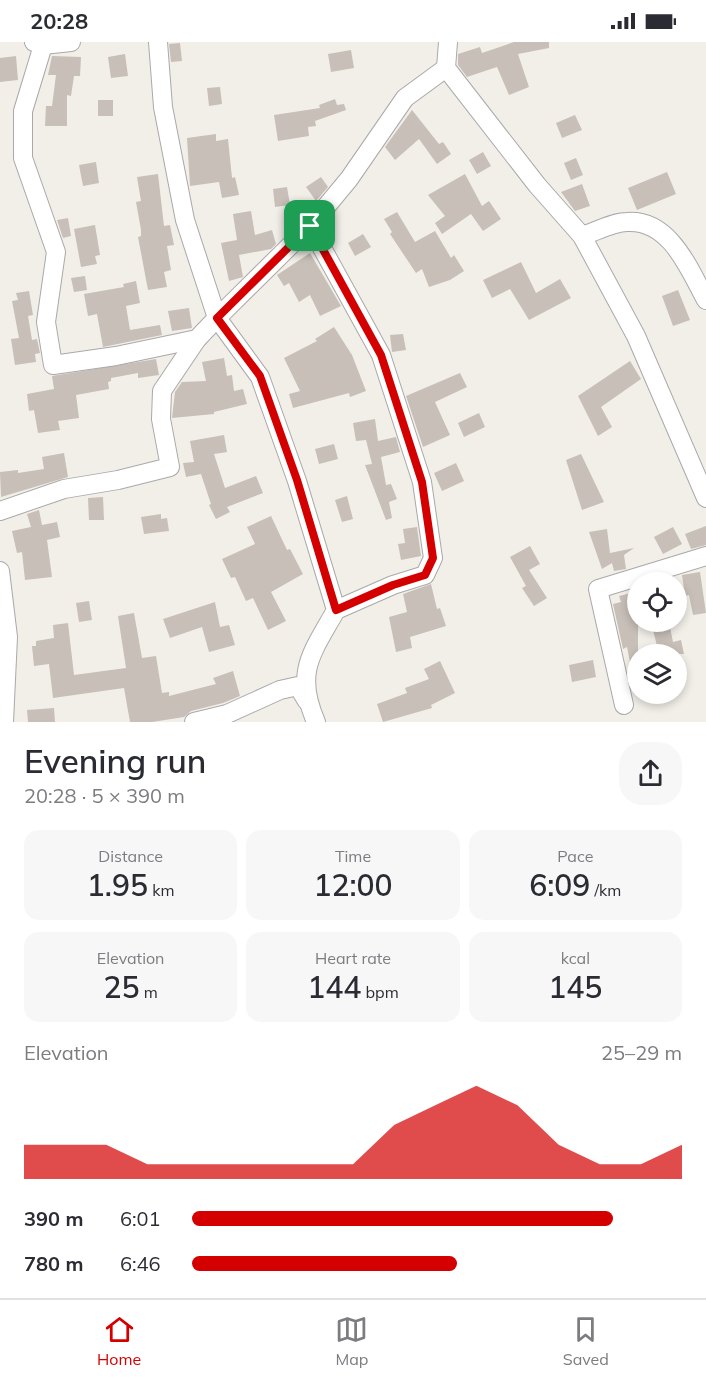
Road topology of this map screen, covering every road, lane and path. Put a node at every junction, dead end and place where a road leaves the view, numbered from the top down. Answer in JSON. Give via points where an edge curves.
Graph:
{"nodes":[{"id":1,"x":71,"y":42,"type":"edge"},
{"id":2,"x":158,"y":42,"type":"edge"},
{"id":3,"x":448,"y":42,"type":"edge"},
{"id":4,"x":40,"y":43,"type":"edge"},
{"id":5,"x":446,"y":68,"type":"junction"},
{"id":6,"x":310,"y":226,"type":"junction"},
{"id":7,"x":582,"y":236,"type":"junction"},
{"id":8,"x":706,"y":300,"type":"edge"},
{"id":9,"x":217,"y":318,"type":"junction"},
{"id":10,"x":197,"y":339,"type":"junction"},
{"id":11,"x":706,"y":498,"type":"edge"},
{"id":12,"x":0,"y":511,"type":"edge"},
{"id":13,"x":706,"y":556,"type":"edge"},
{"id":14,"x":0,"y":571,"type":"edge"},
{"id":15,"x":336,"y":610,"type":"junction"},
{"id":16,"x":307,"y":701,"type":"junction"},
{"id":17,"x":624,"y":705,"type":"dead end"},
{"id":18,"x":4,"y":722,"type":"edge"},
{"id":19,"x":194,"y":722,"type":"edge"},
{"id":20,"x":316,"y":722,"type":"edge"}],
"edges":[{"from":1,"to":4,"type":"street"},
{"from":2,"to":9,"type":"street","via":[[163,107],[185,219]]},
{"from":3,"to":5,"type":"street"},
{"from":4,"to":10,"type":"street","via":[[23,111],[23,158],[56,252],[46,322],[52,365]]},
{"from":5,"to":6,"type":"street","via":[[405,98],[349,179]]},
{"from":5,"to":7,"type":"street"},
{"from":6,"to":9,"type":"street"},
{"from":6,"to":15,"type":"street","via":[[381,355],[422,482],[433,558],[425,575]]},
{"from":7,"to":8,"type":"street","via":[[627,222],[658,229],[682,256]]},
{"from":7,"to":11,"type":"street","via":[[636,336]]},
{"from":9,"to":10,"type":"street"},
{"from":9,"to":15,"type":"street","via":[[260,376],[297,480]]},
{"from":10,"to":12,"type":"street","via":[[162,391],[161,419],[170,467],[64,489]]},
{"from":13,"to":17,"type":"street","via":[[598,589]]},
{"from":14,"to":18,"type":"street","via":[[8,637]]},
{"from":15,"to":16,"type":"street","via":[[308,660]]},
{"from":16,"to":19,"type":"street","via":[[298,686],[227,714]]},
{"from":16,"to":20,"type":"street"}]}
